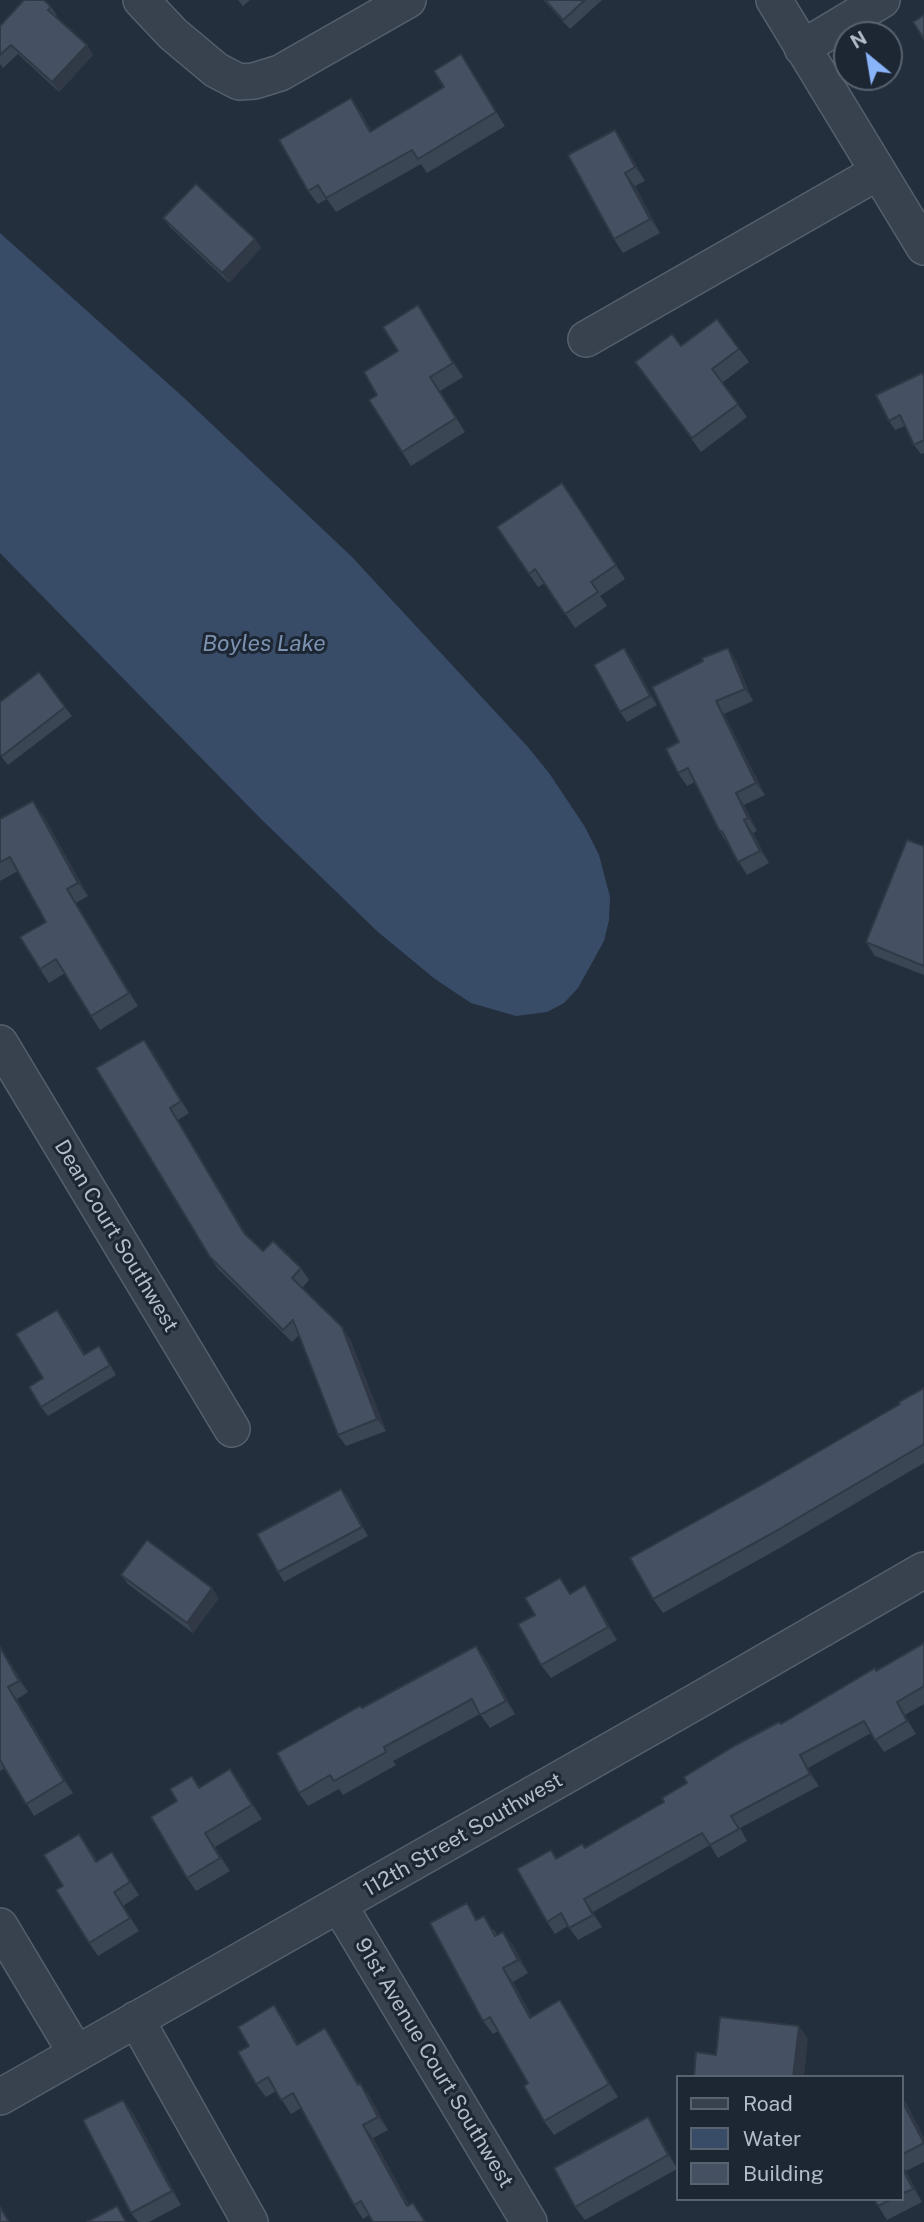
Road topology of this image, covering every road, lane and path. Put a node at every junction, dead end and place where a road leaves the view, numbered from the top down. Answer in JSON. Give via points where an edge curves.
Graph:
{"nodes":[{"id":1,"x":141,"y":0,"type":"edge"},
{"id":2,"x":408,"y":0,"type":"edge"},
{"id":3,"x":774,"y":0,"type":"edge"},
{"id":4,"x":882,"y":0,"type":"edge"},
{"id":5,"x":802,"y":48,"type":"junction"},
{"id":6,"x":878,"y":172,"type":"junction"},
{"id":7,"x":924,"y":247,"type":"edge"},
{"id":8,"x":586,"y":339,"type":"dead end"},
{"id":9,"x":0,"y":1044,"type":"edge"},
{"id":10,"x":232,"y":1429,"type":"dead end"},
{"id":11,"x":924,"y":1570,"type":"edge"},
{"id":12,"x":339,"y":1905,"type":"junction"},
{"id":13,"x":0,"y":1926,"type":"edge"},
{"id":14,"x":136,"y":2019,"type":"junction"},
{"id":15,"x":76,"y":2053,"type":"junction"},
{"id":16,"x":0,"y":2097,"type":"edge"},
{"id":17,"x":250,"y":2222,"type":"edge"},
{"id":18,"x":529,"y":2222,"type":"edge"}],
"edges":[{"from":1,"to":2,"type":"street","via":[[216,70],[239,82],[280,73]]},
{"from":3,"to":5,"type":"street"},
{"from":4,"to":5,"type":"street"},
{"from":5,"to":6,"type":"street"},
{"from":6,"to":7,"type":"street"},
{"from":6,"to":8,"type":"street"},
{"from":9,"to":10,"type":"street","name":"Dean Court Southwest"},
{"from":11,"to":12,"type":"street","name":"112th Street Southwest"},
{"from":12,"to":14,"type":"street","name":"112th Street Southwest"},
{"from":12,"to":18,"type":"street","name":"91st Avenue Court Southwest"},
{"from":13,"to":15,"type":"street"},
{"from":14,"to":15,"type":"street","name":"112th Street Southwest"},
{"from":14,"to":17,"type":"street"},
{"from":15,"to":16,"type":"street","name":"112th Street Southwest"}]}
